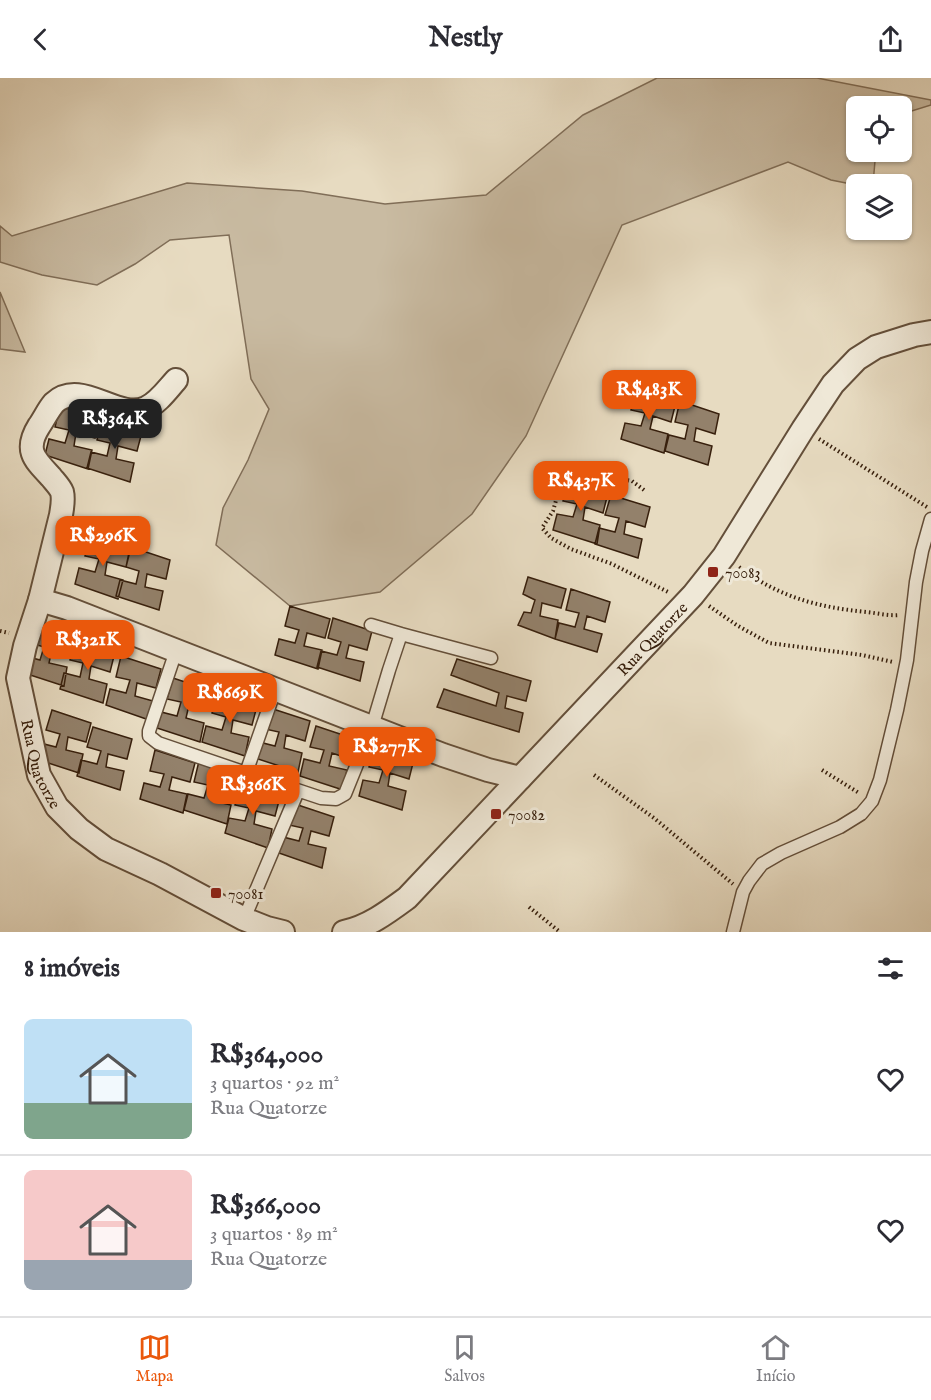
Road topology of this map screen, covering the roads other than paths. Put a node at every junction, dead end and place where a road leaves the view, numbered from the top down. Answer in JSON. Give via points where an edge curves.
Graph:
{"nodes":[{"id":1,"x":931,"y":332,"type":"edge"},
{"id":2,"x":176,"y":380,"type":"dead end"},
{"id":3,"x":931,"y":519,"type":"edge"},
{"id":4,"x":40,"y":600,"type":"junction"},
{"id":5,"x":371,"y":625,"type":"dead end"},
{"id":6,"x":401,"y":634,"type":"junction"},
{"id":7,"x":177,"y":651,"type":"junction"},
{"id":8,"x":491,"y":658,"type":"dead end"},
{"id":9,"x":275,"y":690,"type":"junction"},
{"id":10,"x":372,"y":727,"type":"junction"},
{"id":11,"x":246,"y":773,"type":"junction"},
{"id":12,"x":520,"y":778,"type":"junction"},
{"id":13,"x":298,"y":791,"type":"junction"},
{"id":14,"x":244,"y":919,"type":"junction"},
{"id":15,"x":284,"y":932,"type":"edge"},
{"id":16,"x":344,"y":932,"type":"edge"},
{"id":17,"x":732,"y":932,"type":"edge"}],
"edges":[{"from":1,"to":12,"type":"street","name":"Rua Quatorze","via":[[876,347],[857,359],[833,384],[724,556],[690,598]]},
{"from":2,"to":4,"type":"street","name":"Rua Quatorze","via":[[156,401],[135,411],[69,395],[52,406],[33,435],[31,451],[57,483],[63,503]]},
{"from":3,"to":17,"type":"lane","via":[[922,551],[907,660],[872,801],[861,814],[840,827],[762,864],[743,892]]},
{"from":4,"to":7,"type":"street"},
{"from":4,"to":14,"type":"street","name":"Rua Quatorze","via":[[18,678],[39,774],[57,807],[106,849]]},
{"from":5,"to":6,"type":"lane"},
{"from":6,"to":8,"type":"lane"},
{"from":6,"to":10,"type":"lane"},
{"from":7,"to":9,"type":"street"},
{"from":7,"to":11,"type":"lane","via":[[149,736],[158,743]]},
{"from":9,"to":10,"type":"street"},
{"from":9,"to":11,"type":"lane"},
{"from":10,"to":12,"type":"street","via":[[443,755]]},
{"from":10,"to":13,"type":"lane","via":[[345,794],[329,800]]},
{"from":11,"to":13,"type":"lane"},
{"from":12,"to":16,"type":"street","name":"Rua Quatorze","via":[[407,898],[383,916]]},
{"from":13,"to":14,"type":"lane"},
{"from":14,"to":15,"type":"street","name":"Rua Quatorze"}]}
